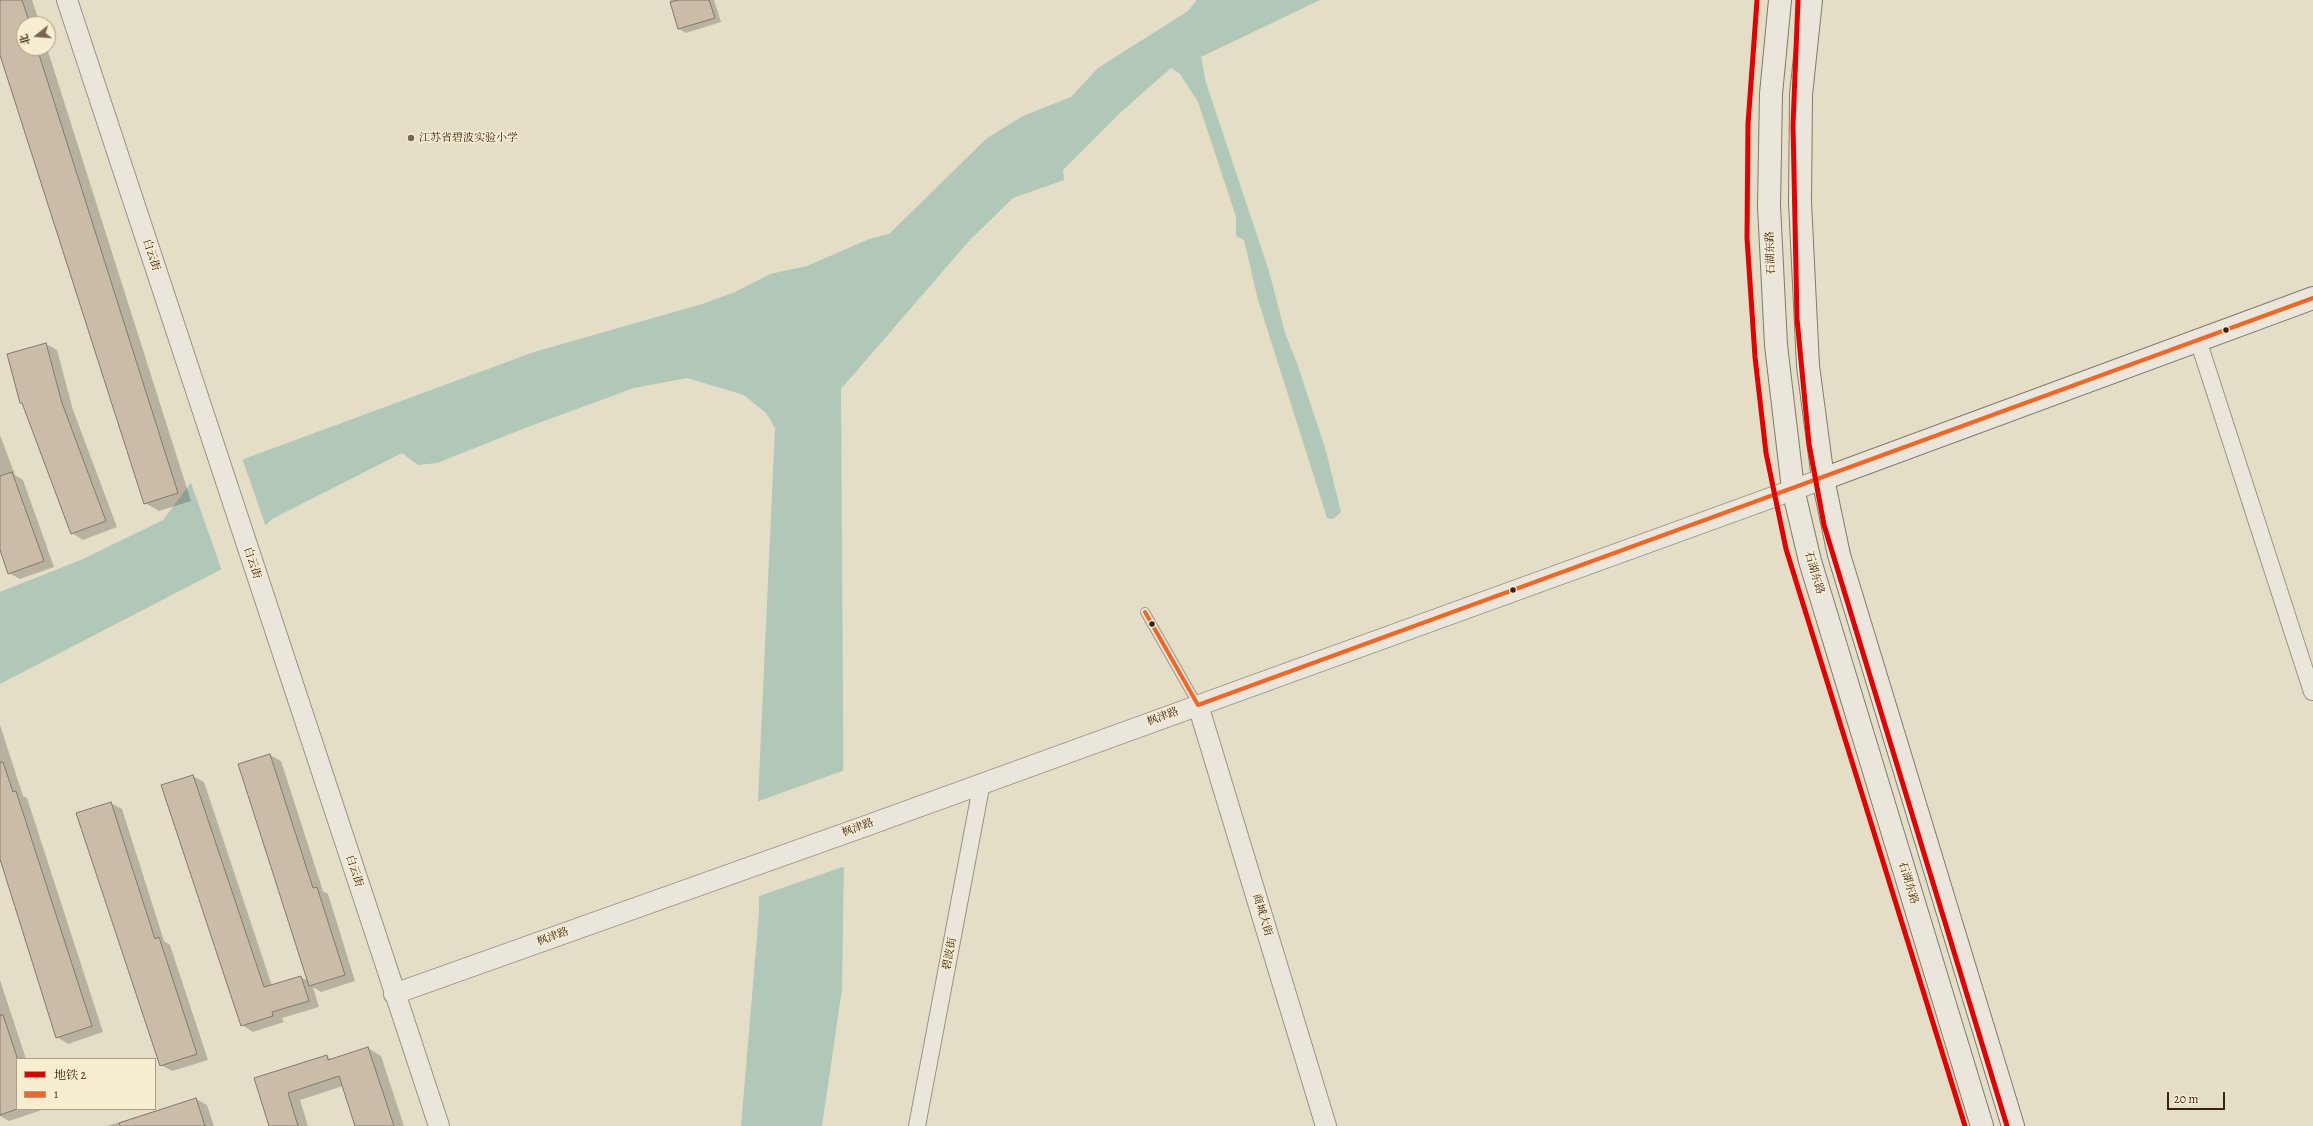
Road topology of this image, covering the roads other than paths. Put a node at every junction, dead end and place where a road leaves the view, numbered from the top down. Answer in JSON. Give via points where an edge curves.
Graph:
{"nodes":[{"id":1,"x":67,"y":0,"type":"edge"},
{"id":2,"x":1780,"y":0,"type":"edge"},
{"id":3,"x":1811,"y":0,"type":"edge"},
{"id":4,"x":2313,"y":298,"type":"edge"},
{"id":5,"x":2198,"y":340,"type":"junction"},
{"id":6,"x":1823,"y":478,"type":"junction"},
{"id":7,"x":1793,"y":489,"type":"junction"},
{"id":8,"x":1145,"y":612,"type":"dead end"},
{"id":9,"x":2312,"y":692,"type":"dead end"},
{"id":10,"x":1198,"y":705,"type":"junction"},
{"id":11,"x":982,"y":782,"type":"junction"},
{"id":12,"x":394,"y":994,"type":"junction"},
{"id":13,"x":439,"y":1126,"type":"edge"},
{"id":14,"x":917,"y":1126,"type":"edge"},
{"id":15,"x":1326,"y":1126,"type":"edge"},
{"id":16,"x":1982,"y":1126,"type":"edge"},
{"id":17,"x":2013,"y":1126,"type":"edge"}],
"edges":[{"from":1,"to":12,"type":"street","name":"白云街"},
{"from":2,"to":7,"type":"main road","name":"石湖东路","via":[[1771,94],[1769,206],[1776,345]]},
{"from":3,"to":6,"type":"main road","via":[[1802,95],[1800,202],[1808,366]]},
{"from":4,"to":5,"type":"main road","name":"枫津路"},
{"from":5,"to":6,"type":"main road","name":"枫津路"},
{"from":5,"to":9,"type":"street"},
{"from":6,"to":7,"type":"street","name":"枫津路"},
{"from":6,"to":17,"type":"main road","via":[[1840,555]]},
{"from":7,"to":10,"type":"street","name":"枫津路"},
{"from":7,"to":16,"type":"main road","name":"石湖东路","via":[[1810,561]]},
{"from":8,"to":10,"type":"lane"},
{"from":10,"to":11,"type":"street","name":"枫津路"},
{"from":10,"to":15,"type":"street","name":"商城大街"},
{"from":11,"to":12,"type":"street","name":"枫津路"},
{"from":11,"to":14,"type":"street","name":"碧波街"},
{"from":12,"to":13,"type":"street","name":"白云街"}]}
